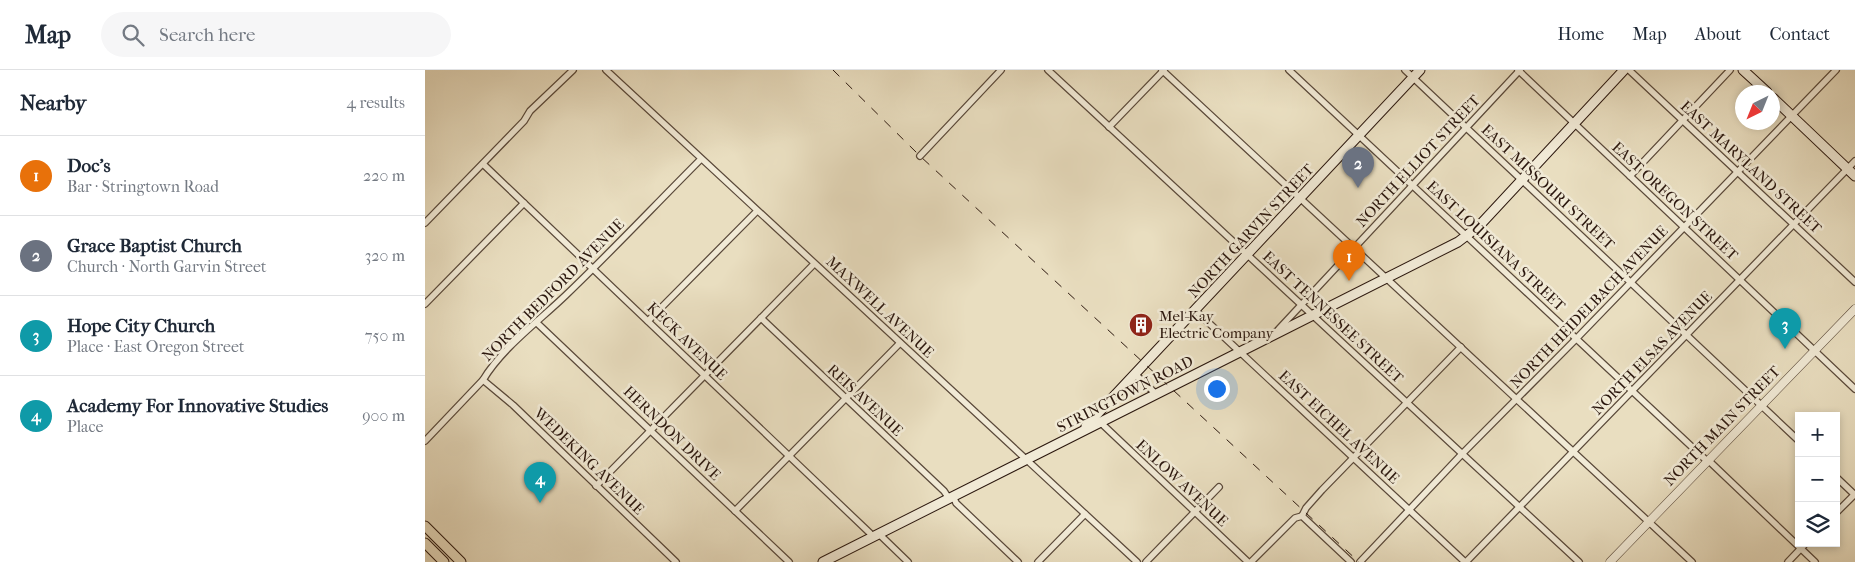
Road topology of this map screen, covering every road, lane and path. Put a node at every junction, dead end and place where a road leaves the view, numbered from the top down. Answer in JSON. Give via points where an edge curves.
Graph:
{"nodes":[{"id":1,"x":573,"y":70,"type":"edge"},
{"id":2,"x":606,"y":70,"type":"edge"},
{"id":3,"x":1001,"y":70,"type":"edge"},
{"id":4,"x":1048,"y":70,"type":"edge"},
{"id":5,"x":1163,"y":70,"type":"edge"},
{"id":6,"x":1289,"y":70,"type":"edge"},
{"id":7,"x":1405,"y":70,"type":"edge"},
{"id":8,"x":1420,"y":70,"type":"edge"},
{"id":9,"x":1519,"y":70,"type":"edge"},
{"id":10,"x":1624,"y":70,"type":"edge"},
{"id":11,"x":1629,"y":70,"type":"edge"},
{"id":12,"x":1730,"y":70,"type":"edge"},
{"id":13,"x":1743,"y":70,"type":"edge"},
{"id":14,"x":1836,"y":70,"type":"edge"},
{"id":15,"x":1413,"y":78,"type":"junction"},
{"id":16,"x":1759,"y":85,"type":"edge"},
{"id":17,"x":1780,"y":105,"type":"edge"},
{"id":18,"x":1792,"y":116,"type":"junction"},
{"id":19,"x":1683,"y":120,"type":"junction"},
{"id":20,"x":1574,"y":124,"type":"junction"},
{"id":21,"x":1109,"y":127,"type":"junction"},
{"id":22,"x":1466,"y":128,"type":"junction"},
{"id":23,"x":1359,"y":136,"type":"junction"},
{"id":24,"x":920,"y":156,"type":"dead end"},
{"id":25,"x":701,"y":159,"type":"junction"},
{"id":26,"x":1855,"y":162,"type":"edge"},
{"id":27,"x":483,"y":164,"type":"junction"},
{"id":28,"x":1847,"y":169,"type":"junction"},
{"id":29,"x":1738,"y":172,"type":"junction"},
{"id":30,"x":1630,"y":176,"type":"junction"},
{"id":31,"x":1855,"y":176,"type":"edge"},
{"id":32,"x":1522,"y":180,"type":"junction"},
{"id":33,"x":1412,"y":185,"type":"junction"},
{"id":34,"x":1300,"y":198,"type":"junction"},
{"id":35,"x":524,"y":203,"type":"junction"},
{"id":36,"x":757,"y":211,"type":"junction"},
{"id":37,"x":425,"y":223,"type":"edge"},
{"id":38,"x":1794,"y":225,"type":"junction"},
{"id":39,"x":1684,"y":227,"type":"junction"},
{"id":40,"x":1466,"y":236,"type":"junction"},
{"id":41,"x":1353,"y":248,"type":"junction"},
{"id":42,"x":1247,"y":255,"type":"junction"},
{"id":43,"x":815,"y":264,"type":"junction"},
{"id":44,"x":593,"y":268,"type":"junction"},
{"id":45,"x":1386,"y":278,"type":"junction"},
{"id":46,"x":1740,"y":280,"type":"junction"},
{"id":47,"x":1631,"y":282,"type":"junction"},
{"id":48,"x":1855,"y":282,"type":"edge"},
{"id":49,"x":425,"y":304,"type":"edge"},
{"id":50,"x":1301,"y":304,"type":"junction"},
{"id":51,"x":1855,"y":309,"type":"edge"},
{"id":52,"x":1195,"y":310,"type":"junction"},
{"id":53,"x":1312,"y":315,"type":"junction"},
{"id":54,"x":761,"y":318,"type":"junction"},
{"id":55,"x":648,"y":321,"type":"junction"},
{"id":56,"x":537,"y":323,"type":"junction"},
{"id":57,"x":1273,"y":335,"type":"junction"},
{"id":58,"x":1687,"y":335,"type":"junction"},
{"id":59,"x":1576,"y":339,"type":"junction"},
{"id":60,"x":900,"y":343,"type":"junction"},
{"id":61,"x":1461,"y":348,"type":"junction"},
{"id":62,"x":1815,"y":350,"type":"junction"},
{"id":63,"x":1240,"y":352,"type":"junction"},
{"id":64,"x":1135,"y":374,"type":"junction"},
{"id":65,"x":705,"y":375,"type":"junction"},
{"id":66,"x":483,"y":380,"type":"junction"},
{"id":67,"x":1855,"y":389,"type":"edge"},
{"id":68,"x":1633,"y":391,"type":"junction"},
{"id":69,"x":1156,"y":394,"type":"junction"},
{"id":70,"x":845,"y":399,"type":"junction"},
{"id":71,"x":1517,"y":400,"type":"junction"},
{"id":72,"x":1407,"y":403,"type":"junction"},
{"id":73,"x":1761,"y":406,"type":"junction"},
{"id":74,"x":1100,"y":422,"type":"junction"},
{"id":75,"x":651,"y":430,"type":"junction"},
{"id":76,"x":1081,"y":432,"type":"junction"},
{"id":77,"x":1795,"y":437,"type":"edge"},
{"id":78,"x":425,"y":441,"type":"edge"},
{"id":79,"x":1573,"y":452,"type":"junction"},
{"id":80,"x":1462,"y":454,"type":"junction"},
{"id":81,"x":789,"y":456,"type":"junction"},
{"id":82,"x":1354,"y":458,"type":"junction"},
{"id":83,"x":1026,"y":459,"type":"junction"},
{"id":84,"x":1708,"y":461,"type":"junction"},
{"id":85,"x":1840,"y":481,"type":"edge"},
{"id":86,"x":596,"y":486,"type":"junction"},
{"id":87,"x":1219,"y":487,"type":"dead end"},
{"id":88,"x":1855,"y":494,"type":"edge"},
{"id":89,"x":949,"y":498,"type":"junction"},
{"id":90,"x":1520,"y":507,"type":"junction"},
{"id":91,"x":1840,"y":509,"type":"edge"},
{"id":92,"x":1410,"y":510,"type":"junction"},
{"id":93,"x":735,"y":511,"type":"junction"},
{"id":94,"x":1195,"y":512,"type":"junction"},
{"id":95,"x":1085,"y":514,"type":"junction"},
{"id":96,"x":1302,"y":516,"type":"junction"},
{"id":97,"x":1649,"y":522,"type":"junction"},
{"id":98,"x":425,"y":526,"type":"edge"},
{"id":99,"x":876,"y":535,"type":"junction"},
{"id":100,"x":425,"y":543,"type":"edge"},
{"id":101,"x":1801,"y":548,"type":"junction"},
{"id":102,"x":444,"y":562,"type":"edge"},
{"id":103,"x":461,"y":562,"type":"edge"},
{"id":104,"x":676,"y":562,"type":"edge"},
{"id":105,"x":789,"y":562,"type":"edge"},
{"id":106,"x":823,"y":562,"type":"edge"},
{"id":107,"x":908,"y":562,"type":"edge"},
{"id":108,"x":1018,"y":562,"type":"edge"},
{"id":109,"x":1039,"y":562,"type":"edge"},
{"id":110,"x":1137,"y":562,"type":"edge"},
{"id":111,"x":1146,"y":562,"type":"edge"},
{"id":112,"x":1250,"y":562,"type":"edge"},
{"id":113,"x":1351,"y":562,"type":"edge"},
{"id":114,"x":1360,"y":562,"type":"edge"},
{"id":115,"x":1466,"y":562,"type":"edge"},
{"id":116,"x":1579,"y":562,"type":"edge"},
{"id":117,"x":1610,"y":562,"type":"edge"},
{"id":118,"x":1692,"y":562,"type":"edge"},
{"id":119,"x":1788,"y":562,"type":"edge"},
{"id":120,"x":1815,"y":562,"type":"edge"}],
"edges":[{"from":1,"to":27,"type":"street"},
{"from":2,"to":25,"type":"street","name":"MAXWELL AVENUE"},
{"from":3,"to":24,"type":"street"},
{"from":4,"to":21,"type":"street","name":"EAST TENNESSEE STREET"},
{"from":5,"to":21,"type":"street"},
{"from":5,"to":34,"type":"street"},
{"from":6,"to":23,"type":"street","name":"EAST LOUISIANA STREET"},
{"from":7,"to":15,"type":"street","name":"EAST MISSOURI STREET"},
{"from":8,"to":15,"type":"main road","name":"NORTH GARVIN STREET"},
{"from":9,"to":20,"type":"street","name":"EAST OREGON STREET"},
{"from":9,"to":22,"type":"street","name":"NORTH ELLIOT STREET"},
{"from":10,"to":20,"type":"main road","name":"STRINGTOWN ROAD"},
{"from":11,"to":19,"type":"street","name":"EAST MARYLAND STREET"},
{"from":12,"to":19,"type":"street"},
{"from":13,"to":16,"type":"main road"},
{"from":14,"to":18,"type":"street","name":"NORTH HEIDELBACH AVENUE"},
{"from":15,"to":22,"type":"street","name":"EAST MISSOURI STREET"},
{"from":15,"to":23,"type":"main road","name":"NORTH GARVIN STREET"},
{"from":17,"to":18,"type":"main road"},
{"from":18,"to":28,"type":"main road"},
{"from":18,"to":29,"type":"street","name":"NORTH HEIDELBACH AVENUE"},
{"from":19,"to":29,"type":"street","name":"EAST MARYLAND STREET"},
{"from":19,"to":30,"type":"street"},
{"from":20,"to":30,"type":"street","name":"EAST OREGON STREET"},
{"from":20,"to":32,"type":"main road","name":"STRINGTOWN ROAD"},
{"from":21,"to":42,"type":"street","name":"EAST TENNESSEE STREET"},
{"from":22,"to":32,"type":"street","name":"EAST MISSOURI STREET"},
{"from":22,"to":33,"type":"street","name":"NORTH ELLIOT STREET"},
{"from":23,"to":33,"type":"street","name":"EAST LOUISIANA STREET"},
{"from":23,"to":34,"type":"main road","name":"NORTH GARVIN STREET"},
{"from":25,"to":36,"type":"street","name":"MAXWELL AVENUE"},
{"from":25,"to":44,"type":"street","name":"NORTH BEDFORD AVENUE"},
{"from":26,"to":28,"type":"street","name":"NORTH ELSAS AVENUE"},
{"from":27,"to":35,"type":"street","name":"KECK AVENUE"},
{"from":27,"to":37,"type":"street"},
{"from":28,"to":31,"type":"main road"},
{"from":28,"to":38,"type":"street","name":"NORTH ELSAS AVENUE"},
{"from":29,"to":38,"type":"street","name":"EAST MARYLAND STREET"},
{"from":29,"to":39,"type":"street","name":"NORTH HEIDELBACH AVENUE"},
{"from":30,"to":39,"type":"street","name":"EAST OREGON STREET"},
{"from":32,"to":40,"type":"main road","name":"STRINGTOWN ROAD"},
{"from":32,"to":47,"type":"street","name":"EAST MISSOURI STREET"},
{"from":33,"to":40,"type":"street","name":"EAST LOUISIANA STREET"},
{"from":33,"to":41,"type":"street","name":"NORTH ELLIOT STREET"},
{"from":34,"to":41,"type":"street"},
{"from":34,"to":42,"type":"main road","name":"NORTH GARVIN STREET"},
{"from":35,"to":44,"type":"street","name":"KECK AVENUE"},
{"from":35,"to":49,"type":"street"},
{"from":36,"to":43,"type":"street","name":"MAXWELL AVENUE"},
{"from":36,"to":55,"type":"street"},
{"from":38,"to":46,"type":"street","name":"NORTH ELSAS AVENUE"},
{"from":38,"to":48,"type":"street","name":"EAST MARYLAND STREET"},
{"from":39,"to":46,"type":"street","name":"EAST OREGON STREET"},
{"from":39,"to":47,"type":"street","name":"NORTH HEIDELBACH AVENUE"},
{"from":40,"to":45,"type":"main road","name":"STRINGTOWN ROAD"},
{"from":40,"to":59,"type":"street","name":"EAST LOUISIANA STREET"},
{"from":41,"to":45,"type":"street"},
{"from":41,"to":50,"type":"street","name":"NORTH ELLIOT STREET"},
{"from":42,"to":50,"type":"street","name":"EAST TENNESSEE STREET"},
{"from":42,"to":52,"type":"main road","name":"NORTH GARVIN STREET"},
{"from":43,"to":54,"type":"street"},
{"from":43,"to":60,"type":"street","name":"MAXWELL AVENUE"},
{"from":44,"to":55,"type":"street","name":"KECK AVENUE"},
{"from":44,"to":56,"type":"street","name":"NORTH BEDFORD AVENUE"},
{"from":45,"to":53,"type":"main road","name":"STRINGTOWN ROAD"},
{"from":45,"to":61,"type":"street"},
{"from":46,"to":58,"type":"street","name":"NORTH ELSAS AVENUE"},
{"from":46,"to":62,"type":"street","name":"EAST OREGON STREET"},
{"from":47,"to":58,"type":"street","name":"EAST MISSOURI STREET"},
{"from":47,"to":59,"type":"street","name":"NORTH HEIDELBACH AVENUE"},
{"from":50,"to":53,"type":"street","name":"EAST TENNESSEE STREET"},
{"from":50,"to":57,"type":"street","name":"NORTH ELLIOT STREET"},
{"from":51,"to":62,"type":"street","name":"NORTH MAIN STREET"},
{"from":52,"to":63,"type":"street","name":"EAST EICHEL AVENUE"},
{"from":52,"to":64,"type":"main road","name":"NORTH GARVIN STREET"},
{"from":53,"to":57,"type":"main road","name":"STRINGTOWN ROAD"},
{"from":53,"to":72,"type":"street","name":"EAST TENNESSEE STREET"},
{"from":54,"to":65,"type":"street"},
{"from":54,"to":70,"type":"street","name":"REIS AVENUE"},
{"from":55,"to":65,"type":"street","name":"KECK AVENUE"},
{"from":56,"to":66,"type":"street","name":"NORTH BEDFORD AVENUE","via":[[490,368]]},
{"from":56,"to":75,"type":"street","name":"HERNDON DRIVE"},
{"from":57,"to":63,"type":"main road","name":"STRINGTOWN ROAD"},
{"from":58,"to":68,"type":"street","name":"NORTH ELSAS AVENUE"},
{"from":58,"to":73,"type":"street","name":"EAST MISSOURI STREET"},
{"from":59,"to":68,"type":"street","name":"EAST LOUISIANA STREET"},
{"from":59,"to":71,"type":"street","name":"NORTH HEIDELBACH AVENUE"},
{"from":60,"to":70,"type":"street"},
{"from":60,"to":83,"type":"street","name":"MAXWELL AVENUE"},
{"from":61,"to":71,"type":"street"},
{"from":61,"to":72,"type":"street"},
{"from":62,"to":67,"type":"street","name":"EAST OREGON STREET"},
{"from":62,"to":73,"type":"street","name":"NORTH MAIN STREET"},
{"from":63,"to":69,"type":"main road","name":"STRINGTOWN ROAD"},
{"from":63,"to":82,"type":"street","name":"EAST EICHEL AVENUE"},
{"from":64,"to":69,"type":"street"},
{"from":64,"to":76,"type":"main road","name":"NORTH GARVIN STREET"},
{"from":65,"to":75,"type":"street"},
{"from":65,"to":81,"type":"street","name":"KECK AVENUE"},
{"from":66,"to":78,"type":"street","name":"NORTH BEDFORD AVENUE"},
{"from":66,"to":86,"type":"street","name":"WEDEKING AVENUE"},
{"from":68,"to":79,"type":"street","name":"NORTH ELSAS AVENUE"},
{"from":68,"to":84,"type":"street","name":"EAST LOUISIANA STREET"},
{"from":69,"to":74,"type":"main road","name":"STRINGTOWN ROAD"},
{"from":70,"to":81,"type":"street"},
{"from":70,"to":89,"type":"street","name":"REIS AVENUE"},
{"from":71,"to":79,"type":"street"},
{"from":71,"to":80,"type":"street","name":"NORTH HEIDELBACH AVENUE"},
{"from":72,"to":80,"type":"street","name":"EAST TENNESSEE STREET"},
{"from":72,"to":82,"type":"street"},
{"from":73,"to":77,"type":"street","name":"EAST MISSOURI STREET"},
{"from":73,"to":84,"type":"street","name":"NORTH MAIN STREET"},
{"from":74,"to":76,"type":"main road","name":"STRINGTOWN ROAD"},
{"from":74,"to":94,"type":"street","name":"ENLOW AVENUE"},
{"from":75,"to":86,"type":"street"},
{"from":75,"to":93,"type":"street","name":"HERNDON DRIVE"},
{"from":76,"to":83,"type":"main road","name":"STRINGTOWN ROAD"},
{"from":79,"to":90,"type":"street","name":"NORTH ELSAS AVENUE"},
{"from":79,"to":97,"type":"street"},
{"from":80,"to":90,"type":"street","name":"EAST TENNESSEE STREET"},
{"from":80,"to":92,"type":"street","name":"NORTH HEIDELBACH AVENUE"},
{"from":81,"to":93,"type":"street"},
{"from":81,"to":99,"type":"street","name":"KECK AVENUE"},
{"from":82,"to":92,"type":"street","name":"EAST EICHEL AVENUE"},
{"from":82,"to":96,"type":"street"},
{"from":83,"to":89,"type":"main road","name":"STRINGTOWN ROAD"},
{"from":83,"to":95,"type":"street","name":"MAXWELL AVENUE"},
{"from":84,"to":97,"type":"street","name":"NORTH MAIN STREET"},
{"from":84,"to":101,"type":"street","name":"EAST LOUISIANA STREET"},
{"from":85,"to":88,"type":"street"},
{"from":86,"to":104,"type":"street","name":"WEDEKING AVENUE"},
{"from":87,"to":94,"type":"street"},
{"from":88,"to":91,"type":"street"},
{"from":89,"to":99,"type":"main road","name":"STRINGTOWN ROAD"},
{"from":89,"to":108,"type":"street","name":"REIS AVENUE"},
{"from":90,"to":115,"type":"street","name":"NORTH ELSAS AVENUE"},
{"from":90,"to":116,"type":"street","name":"EAST TENNESSEE STREET"},
{"from":92,"to":114,"type":"street","name":"NORTH HEIDELBACH AVENUE"},
{"from":92,"to":115,"type":"street","name":"EAST EICHEL AVENUE"},
{"from":93,"to":105,"type":"street","name":"HERNDON DRIVE"},
{"from":94,"to":111,"type":"street"},
{"from":94,"to":112,"type":"street","name":"ENLOW AVENUE"},
{"from":95,"to":109,"type":"street"},
{"from":95,"to":110,"type":"street","name":"MAXWELL AVENUE"},
{"from":96,"to":112,"type":"street","via":[[1295,518]]},
{"from":96,"to":113,"type":"street"},
{"from":97,"to":117,"type":"street","name":"NORTH MAIN STREET"},
{"from":97,"to":118,"type":"street"},
{"from":98,"to":103,"type":"main road"},
{"from":99,"to":106,"type":"main road","name":"STRINGTOWN ROAD"},
{"from":99,"to":107,"type":"street","name":"KECK AVENUE"},
{"from":100,"to":102,"type":"main road"},
{"from":101,"to":119,"type":"street"},
{"from":101,"to":120,"type":"street","name":"EAST LOUISIANA STREET"}]}
